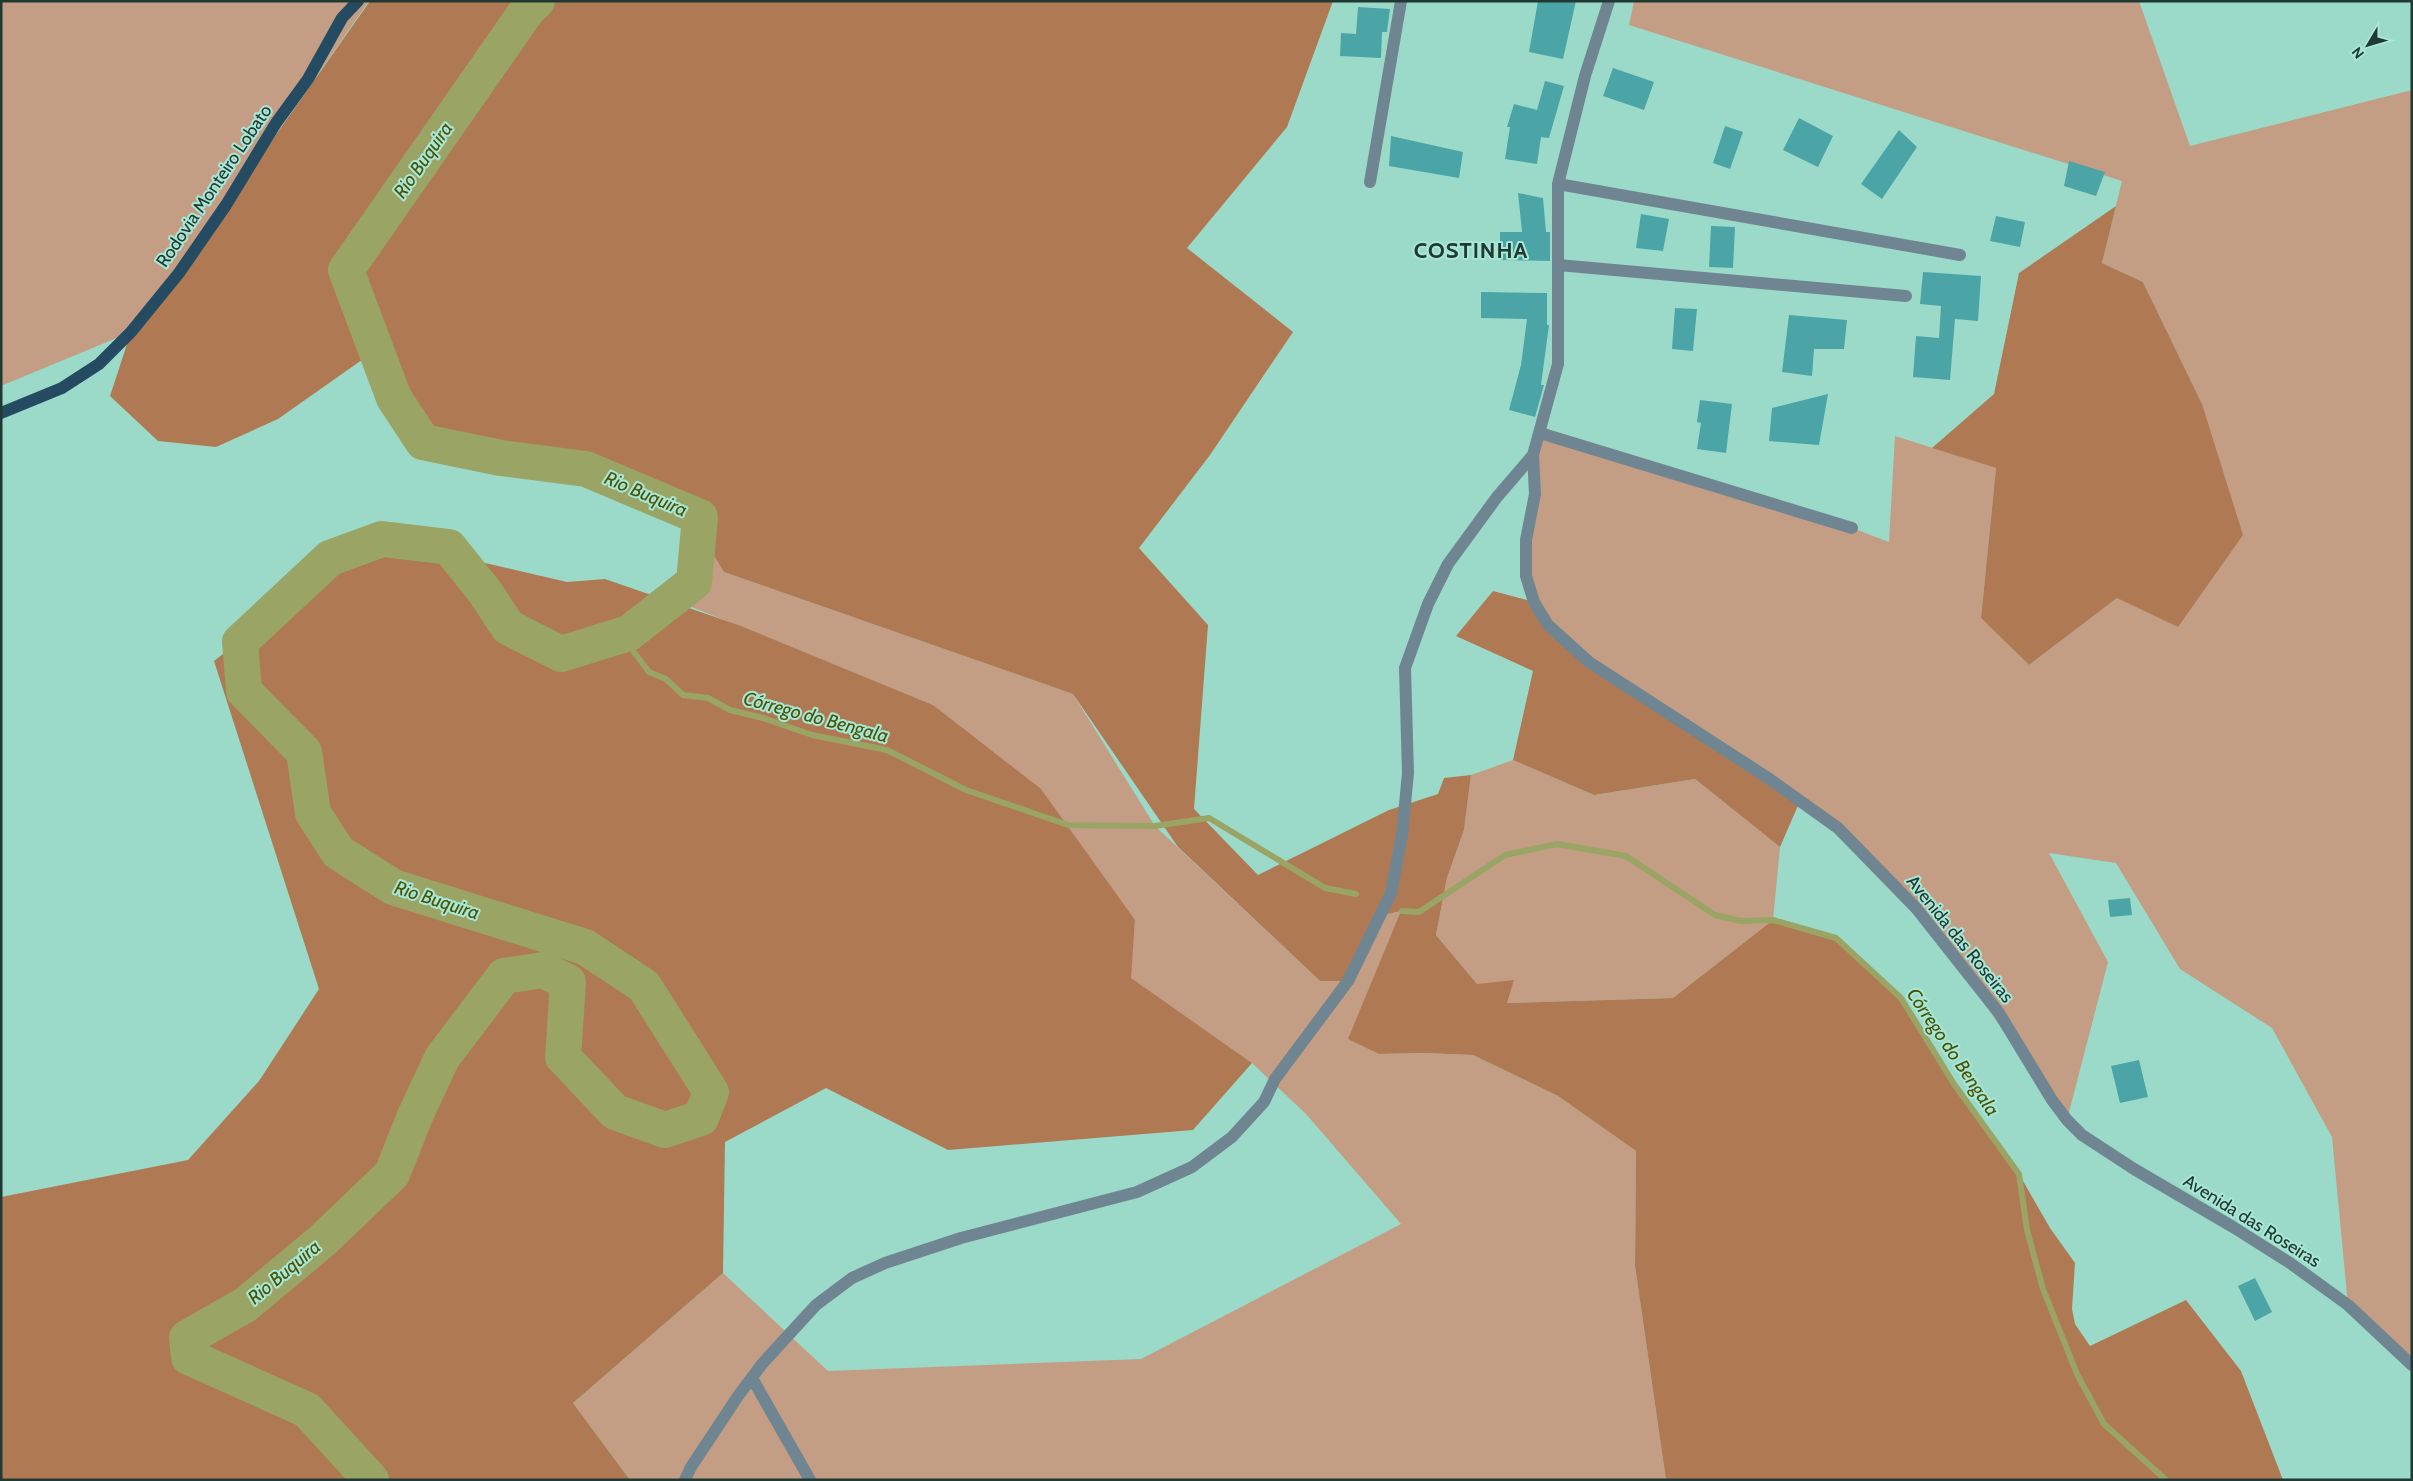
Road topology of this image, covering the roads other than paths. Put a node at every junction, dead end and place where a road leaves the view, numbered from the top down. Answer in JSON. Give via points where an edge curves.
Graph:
{"nodes":[{"id":1,"x":358,"y":1,"type":"edge"},
{"id":2,"x":1402,"y":1,"type":"edge"},
{"id":3,"x":1609,"y":1,"type":"edge"},
{"id":4,"x":1370,"y":182,"type":"dead end"},
{"id":5,"x":1558,"y":184,"type":"junction"},
{"id":6,"x":1960,"y":255,"type":"dead end"},
{"id":7,"x":1558,"y":265,"type":"junction"},
{"id":8,"x":1906,"y":296,"type":"dead end"},
{"id":9,"x":1,"y":413,"type":"edge"},
{"id":10,"x":1540,"y":432,"type":"junction"},
{"id":11,"x":1533,"y":455,"type":"junction"},
{"id":12,"x":1852,"y":528,"type":"dead end"},
{"id":13,"x":2412,"y":1365,"type":"edge"},
{"id":14,"x":752,"y":1378,"type":"junction"},
{"id":15,"x":685,"y":1480,"type":"edge"},
{"id":16,"x":810,"y":1480,"type":"edge"}],
"edges":[{"from":1,"to":9,"type":"main road","name":"Rodovia Monteiro Lobato","via":[[342,18],[308,79],[276,123],[226,205],[182,268],[131,332],[99,364],[62,388]]},
{"from":2,"to":4,"type":"street"},
{"from":3,"to":5,"type":"street","via":[[1585,76]]},
{"from":5,"to":6,"type":"street"},
{"from":5,"to":7,"type":"street"},
{"from":7,"to":8,"type":"street"},
{"from":7,"to":10,"type":"street","via":[[1558,364]]},
{"from":10,"to":11,"type":"street"},
{"from":10,"to":12,"type":"street"},
{"from":11,"to":13,"type":"street","name":"Avenida das Roseiras","via":[[1535,494],[1526,540],[1526,576],[1534,602],[1548,625],[1589,662],[1768,778],[1838,828],[1916,908],[1999,1013],[2052,1100],[2082,1135],[2290,1263],[2348,1305]]},
{"from":11,"to":14,"type":"street","via":[[1448,564],[1428,604],[1405,668],[1408,773],[1402,835],[1391,893],[1348,981],[1275,1079],[1264,1102],[1232,1137],[1192,1167],[1137,1192],[961,1238],[885,1263],[852,1278],[816,1305]]},
{"from":14,"to":15,"type":"street"},
{"from":14,"to":16,"type":"street"}]}
